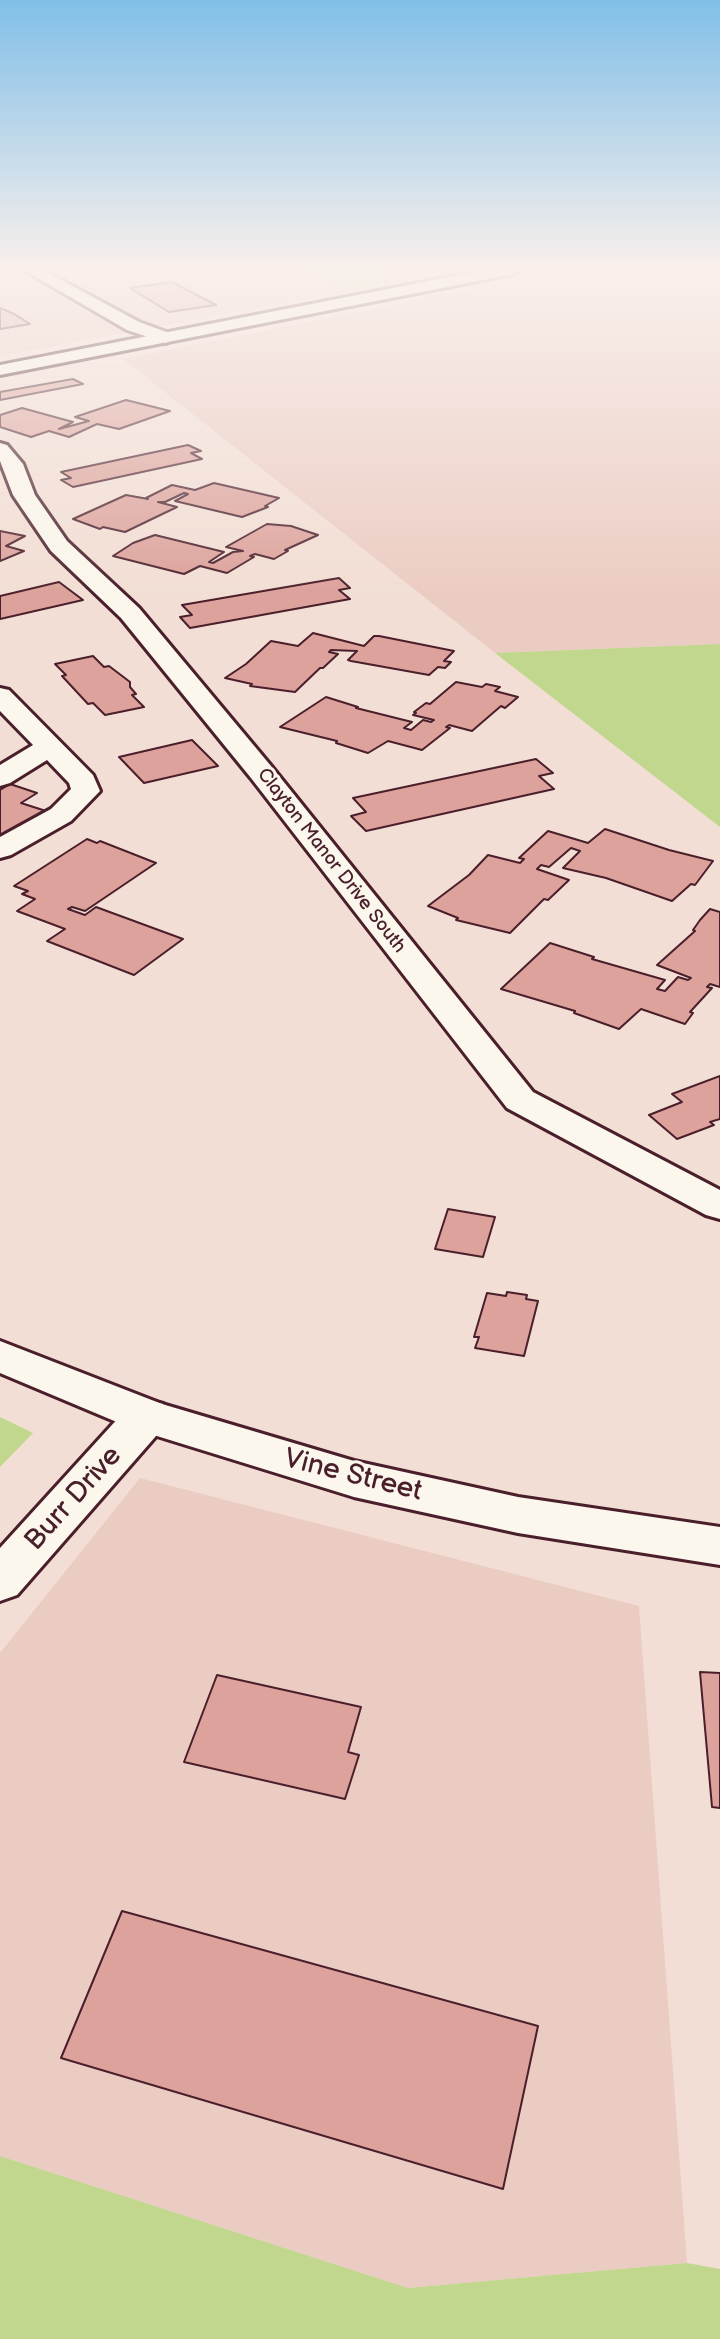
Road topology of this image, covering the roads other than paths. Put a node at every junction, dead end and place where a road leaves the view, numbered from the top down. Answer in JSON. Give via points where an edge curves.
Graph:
{"nodes":[{"id":1,"x":0,"y":449,"type":"edge"},
{"id":2,"x":0,"y":695,"type":"edge"},
{"id":3,"x":50,"y":747,"type":"junction"},
{"id":4,"x":0,"y":777,"type":"edge"},
{"id":5,"x":0,"y":849,"type":"edge"},
{"id":6,"x":720,"y":1206,"type":"edge"},
{"id":7,"x":0,"y":1356,"type":"edge"},
{"id":8,"x":147,"y":1416,"type":"junction"},
{"id":9,"x":720,"y":1546,"type":"edge"},
{"id":10,"x":0,"y":1581,"type":"edge"}],
"edges":[{"from":1,"to":6,"type":"street","name":"Clayton Manor Drive South","via":[[13,464],[24,495],[59,545],[130,613],[520,1100]]},
{"from":2,"to":3,"type":"street"},
{"from":3,"to":4,"type":"street"},
{"from":3,"to":5,"type":"street","via":[[83,781],[85,795],[61,815]]},
{"from":7,"to":8,"type":"street","name":"Vine Street"},
{"from":8,"to":9,"type":"street","name":"Vine Street","via":[[354,1479],[518,1515]]},
{"from":8,"to":10,"type":"street","name":"Burr Drive"}]}
